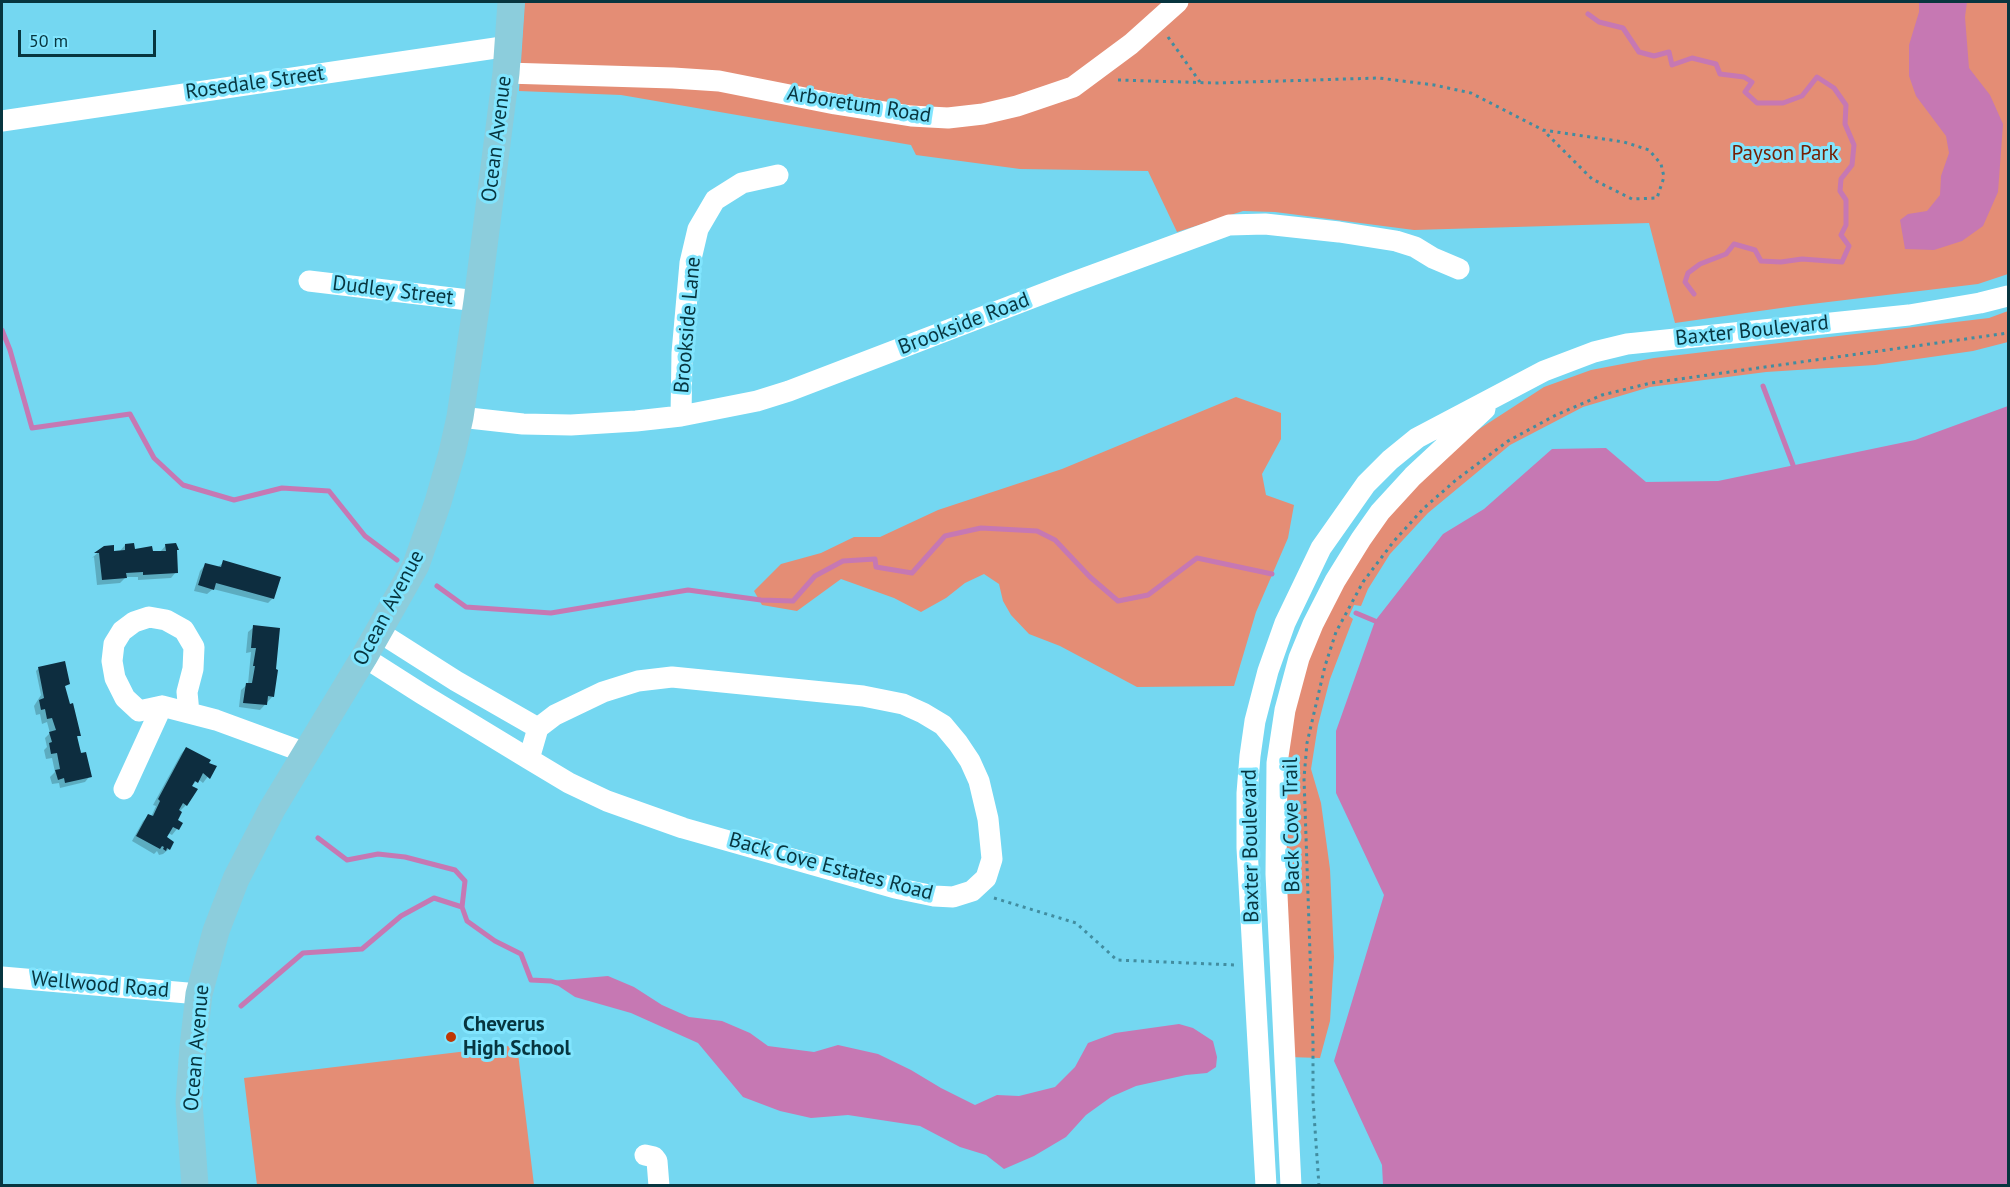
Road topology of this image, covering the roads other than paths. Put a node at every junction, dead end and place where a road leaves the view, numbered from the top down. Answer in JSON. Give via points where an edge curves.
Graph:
{"nodes":[{"id":1,"x":511,"y":2,"type":"edge"},
{"id":2,"x":1179,"y":2,"type":"edge"},
{"id":3,"x":509,"y":46,"type":"junction"},
{"id":4,"x":506,"y":73,"type":"junction"},
{"id":5,"x":2,"y":121,"type":"edge"},
{"id":6,"x":778,"y":175,"type":"dead end"},
{"id":7,"x":1459,"y":269,"type":"dead end"},
{"id":8,"x":309,"y":281,"type":"dead end"},
{"id":9,"x":2008,"y":296,"type":"edge"},
{"id":10,"x":477,"y":302,"type":"junction"},
{"id":11,"x":1504,"y":392,"type":"junction"},
{"id":12,"x":681,"y":416,"type":"junction"},
{"id":13,"x":460,"y":417,"type":"junction"},
{"id":14,"x":379,"y":632,"type":"junction"},
{"id":15,"x":364,"y":657,"type":"junction"},
{"id":16,"x":162,"y":706,"type":"junction"},
{"id":17,"x":189,"y":713,"type":"junction"},
{"id":18,"x":538,"y":728,"type":"junction"},
{"id":19,"x":306,"y":753,"type":"junction"},
{"id":20,"x":529,"y":759,"type":"junction"},
{"id":21,"x":124,"y":789,"type":"dead end"},
{"id":22,"x":2,"y":977,"type":"edge"},
{"id":23,"x":199,"y":994,"type":"junction"},
{"id":24,"x":645,"y":1155,"type":"dead end"},
{"id":25,"x":195,"y":1185,"type":"edge"},
{"id":26,"x":659,"y":1185,"type":"edge"},
{"id":27,"x":1266,"y":1185,"type":"edge"},
{"id":28,"x":1291,"y":1185,"type":"edge"}],
"edges":[{"from":1,"to":3,"type":"main road","name":"Ocean Avenue"},
{"from":2,"to":4,"type":"street","name":"Arboretum Road","via":[[1073,87],[1017,106],[948,118],[873,111],[719,81]]},
{"from":3,"to":4,"type":"main road","name":"Ocean Avenue"},
{"from":3,"to":5,"type":"street","name":"Rosedale Street"},
{"from":4,"to":10,"type":"main road","name":"Ocean Avenue"},
{"from":6,"to":12,"type":"street","name":"Brookside Lane","via":[[742,183],[715,201],[698,229],[690,263]]},
{"from":7,"to":12,"type":"street","name":"Brookside Road","via":[[1396,241],[1265,224],[1229,225],[789,391]]},
{"from":8,"to":10,"type":"street","name":"Dudley Street"},
{"from":9,"to":11,"type":"street","name":"Baxter Boulevard","via":[[1910,315],[1627,344],[1567,360]]},
{"from":10,"to":13,"type":"main road","name":"Ocean Avenue"},
{"from":11,"to":27,"type":"street","name":"Baxter Boulevard","via":[[1417,438],[1366,484],[1322,548],[1285,623],[1268,671],[1255,721],[1247,793]]},
{"from":11,"to":28,"type":"street","name":"Baxter Boulevard","via":[[1413,476],[1361,539],[1313,624],[1285,710],[1277,763],[1276,863]]},
{"from":12,"to":13,"type":"street","name":"Brookside Road","via":[[571,425]]},
{"from":13,"to":14,"type":"main road","name":"Ocean Avenue","via":[[422,549]]},
{"from":14,"to":15,"type":"main road","name":"Ocean Avenue"},
{"from":14,"to":18,"type":"street"},
{"from":15,"to":19,"type":"main road","name":"Ocean Avenue"},
{"from":15,"to":20,"type":"street","name":"Back Cove Estates Road"},
{"from":16,"to":17,"type":"street"},
{"from":16,"to":17,"type":"street","via":[[139,711],[125,698],[112,661],[114,644],[122,631],[149,617],[166,620],[184,630],[194,647],[187,692]]},
{"from":16,"to":21,"type":"street"},
{"from":17,"to":19,"type":"street"},
{"from":18,"to":20,"type":"street"},
{"from":18,"to":20,"type":"street","name":"Back Cove Estates Road","via":[[572,705],[603,692],[638,681],[672,677],[852,695],[903,704],[943,725],[958,742],[979,781],[992,859],[986,878],[972,891],[953,897],[895,888],[693,831],[607,801]]},
{"from":19,"to":23,"type":"main road","name":"Ocean Avenue","via":[[236,879],[216,931]]},
{"from":22,"to":23,"type":"street","name":"Wellwood Road"},
{"from":23,"to":25,"type":"main road","name":"Ocean Avenue","via":[[189,1102]]},
{"from":24,"to":26,"type":"street","via":[[654,1156],[657,1161]]}]}
